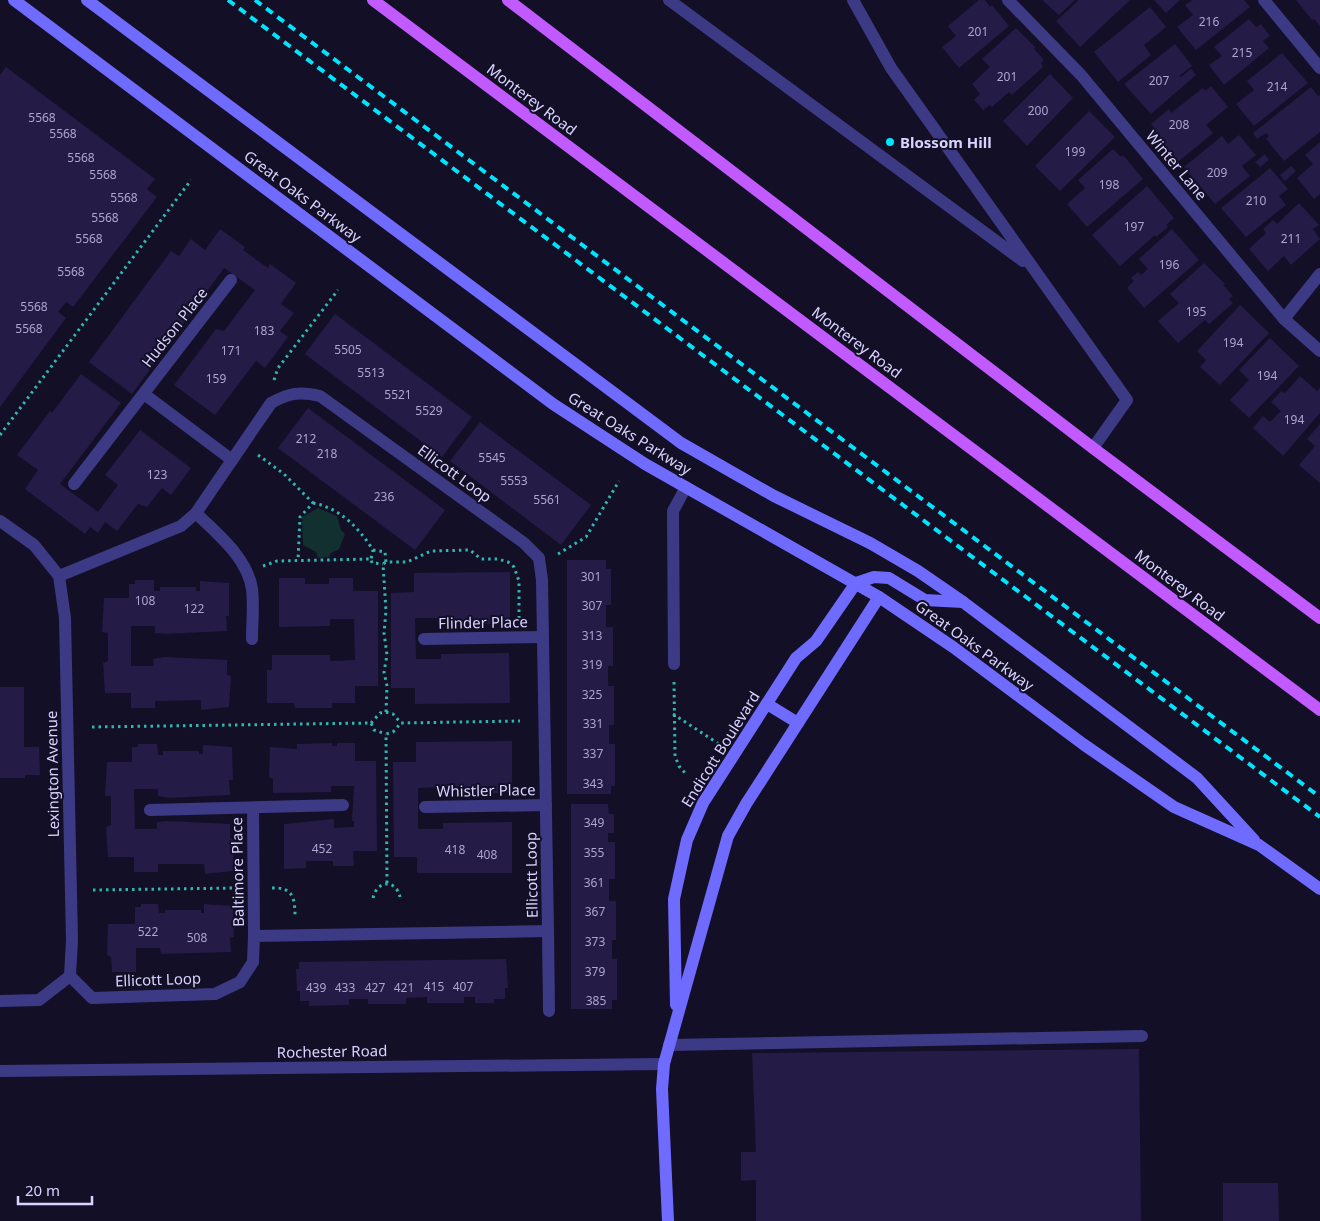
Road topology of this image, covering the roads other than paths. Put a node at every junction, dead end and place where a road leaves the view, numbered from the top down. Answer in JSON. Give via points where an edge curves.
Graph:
{"nodes":[{"id":1,"x":14,"y":0,"type":"edge"},
{"id":2,"x":87,"y":0,"type":"edge"},
{"id":3,"x":373,"y":0,"type":"edge"},
{"id":4,"x":508,"y":0,"type":"edge"},
{"id":5,"x":669,"y":0,"type":"edge"},
{"id":6,"x":853,"y":0,"type":"edge"},
{"id":7,"x":1008,"y":0,"type":"edge"},
{"id":8,"x":1264,"y":0,"type":"edge"},
{"id":9,"x":1320,"y":68,"type":"edge"},
{"id":10,"x":1034,"y":268,"type":"junction"},
{"id":11,"x":1320,"y":274,"type":"edge"},
{"id":12,"x":231,"y":280,"type":"dead end"},
{"id":13,"x":1284,"y":319,"type":"junction"},
{"id":14,"x":1320,"y":351,"type":"edge"},
{"id":15,"x":144,"y":394,"type":"junction"},
{"id":16,"x":1093,"y":448,"type":"junction"},
{"id":17,"x":232,"y":460,"type":"junction"},
{"id":18,"x":74,"y":484,"type":"dead end"},
{"id":19,"x":686,"y":487,"type":"junction"},
{"id":20,"x":196,"y":513,"type":"junction"},
{"id":21,"x":0,"y":521,"type":"edge"},
{"id":22,"x":59,"y":576,"type":"junction"},
{"id":23,"x":856,"y":583,"type":"junction"},
{"id":24,"x":879,"y":597,"type":"junction"},
{"id":25,"x":963,"y":602,"type":"junction"},
{"id":26,"x":1320,"y":618,"type":"edge"},
{"id":27,"x":544,"y":637,"type":"junction"},
{"id":28,"x":424,"y":639,"type":"dead end"},
{"id":29,"x":252,"y":640,"type":"dead end"},
{"id":30,"x":674,"y":664,"type":"road end"},
{"id":31,"x":767,"y":704,"type":"junction"},
{"id":32,"x":1320,"y":710,"type":"edge"},
{"id":33,"x":798,"y":723,"type":"junction"},
{"id":34,"x":344,"y":805,"type":"dead end"},
{"id":35,"x":546,"y":805,"type":"junction"},
{"id":36,"x":425,"y":807,"type":"dead end"},
{"id":37,"x":253,"y":808,"type":"junction"},
{"id":38,"x":150,"y":810,"type":"dead end"},
{"id":39,"x":1259,"y":845,"type":"junction"},
{"id":40,"x":1320,"y":889,"type":"edge"},
{"id":41,"x":548,"y":931,"type":"junction"},
{"id":42,"x":254,"y":936,"type":"junction"},
{"id":43,"x":70,"y":976,"type":"junction"},
{"id":44,"x":0,"y":1000,"type":"edge"},
{"id":45,"x":549,"y":1011,"type":"dead end"},
{"id":46,"x":677,"y":1017,"type":"junction"},
{"id":47,"x":1142,"y":1036,"type":"dead end"},
{"id":48,"x":669,"y":1045,"type":"junction"},
{"id":49,"x":664,"y":1064,"type":"junction"},
{"id":50,"x":0,"y":1070,"type":"edge"},
{"id":51,"x":668,"y":1221,"type":"edge"}],
"edges":[{"from":1,"to":19,"type":"main road","name":"Great Oaks Parkway","via":[[553,404]]},
{"from":2,"to":25,"type":"main road","name":"Great Oaks Parkway","via":[[681,443],[774,496],[878,548]]},
{"from":3,"to":32,"type":"main road","name":"Monterey Road"},
{"from":4,"to":16,"type":"main road"},
{"from":5,"to":10,"type":"street"},
{"from":6,"to":10,"type":"street","via":[[891,68]]},
{"from":7,"to":13,"type":"street","name":"Winter Lane","via":[[1081,75]]},
{"from":8,"to":9,"type":"street"},
{"from":10,"to":16,"type":"street","via":[[1127,400]]},
{"from":11,"to":13,"type":"street"},
{"from":12,"to":15,"type":"street","name":"Hudson Place"},
{"from":13,"to":14,"type":"street","name":"Winter Lane"},
{"from":15,"to":17,"type":"street"},
{"from":15,"to":18,"type":"street","name":"Hudson Place"},
{"from":16,"to":26,"type":"main road"},
{"from":17,"to":20,"type":"street","name":"Ellicott Loop"},
{"from":17,"to":27,"type":"street","name":"Ellicott Loop","via":[[271,403],[287,394],[303,392],[320,396],[524,543],[539,558]]},
{"from":19,"to":23,"type":"main road","name":"Great Oaks Parkway"},
{"from":19,"to":30,"type":"street","via":[[673,511]]},
{"from":20,"to":22,"type":"street","name":"Ellicott Loop","via":[[181,526]]},
{"from":20,"to":29,"type":"street","via":[[228,544],[247,572],[252,589]]},
{"from":21,"to":22,"type":"street","via":[[34,545]]},
{"from":22,"to":43,"type":"street","name":"Lexington Avenue","via":[[65,618],[72,940]]},
{"from":23,"to":24,"type":"main road","name":"Great Oaks Parkway"},
{"from":23,"to":25,"type":"main road","via":[[874,577],[889,578],[925,600]]},
{"from":23,"to":31,"type":"main road","name":"Endicott Boulevard","via":[[816,641],[796,658]]},
{"from":24,"to":33,"type":"main road","name":"Endicott Boulevard"},
{"from":24,"to":39,"type":"main road","name":"Great Oaks Parkway","via":[[1174,807]]},
{"from":25,"to":39,"type":"main road","name":"Great Oaks Parkway","via":[[1197,778]]},
{"from":27,"to":28,"type":"street","name":"Flinder Place"},
{"from":27,"to":35,"type":"street","name":"Ellicott Loop"},
{"from":31,"to":33,"type":"main road"},
{"from":31,"to":46,"type":"main road","name":"Endicott Boulevard","via":[[703,803],[687,840],[674,899]]},
{"from":33,"to":46,"type":"main road","name":"Endicott Boulevard","via":[[728,836]]},
{"from":34,"to":37,"type":"street","name":"Baltimore Place"},
{"from":35,"to":36,"type":"street","name":"Whistler Place"},
{"from":35,"to":41,"type":"street","name":"Ellicott Loop"},
{"from":37,"to":38,"type":"street","name":"Baltimore Place"},
{"from":37,"to":42,"type":"street","name":"Baltimore Place"},
{"from":39,"to":40,"type":"main road","name":"Great Oaks Parkway"},
{"from":41,"to":42,"type":"street","name":"Ellicott Loop"},
{"from":41,"to":45,"type":"street","name":"Ellicott Loop"},
{"from":42,"to":43,"type":"street","name":"Ellicott Loop","via":[[254,958],[240,982],[215,994],[92,998]]},
{"from":43,"to":44,"type":"street","via":[[39,1000]]},
{"from":46,"to":48,"type":"main road","name":"Endicott Boulevard"},
{"from":47,"to":48,"type":"street"},
{"from":48,"to":49,"type":"main road","name":"Endicott Boulevard"},
{"from":49,"to":50,"type":"street","name":"Rochester Road"},
{"from":49,"to":51,"type":"main road","name":"Endicott Boulevard","via":[[662,1088]]}]}
